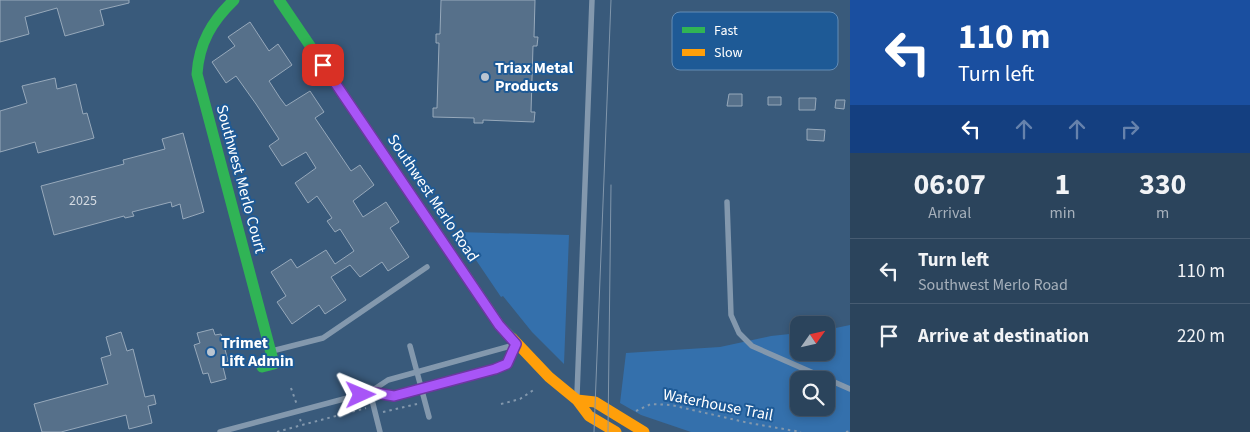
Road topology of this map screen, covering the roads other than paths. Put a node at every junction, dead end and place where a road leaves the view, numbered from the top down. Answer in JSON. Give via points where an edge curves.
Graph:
{"nodes":[{"id":1,"x":234,"y":0,"type":"edge"},
{"id":2,"x":280,"y":0,"type":"edge"},
{"id":3,"x":592,"y":0,"type":"edge"},
{"id":4,"x":727,"y":202,"type":"dead end"},
{"id":5,"x":426,"y":268,"type":"dead end"},
{"id":6,"x":516,"y":344,"type":"junction"},
{"id":7,"x":410,"y":346,"type":"dead end"},
{"id":8,"x":271,"y":352,"type":"junction"},
{"id":9,"x":262,"y":367,"type":"dead end"},
{"id":10,"x":417,"y":372,"type":"junction"},
{"id":11,"x":422,"y":389,"type":"junction"},
{"id":12,"x":850,"y":389,"type":"edge"},
{"id":13,"x":370,"y":392,"type":"junction"},
{"id":14,"x":577,"y":400,"type":"junction"},
{"id":15,"x":429,"y":418,"type":"dead end"},
{"id":16,"x":220,"y":432,"type":"edge"},
{"id":17,"x":380,"y":432,"type":"edge"},
{"id":18,"x":616,"y":432,"type":"edge"},
{"id":19,"x":644,"y":432,"type":"edge"}],
"edges":[{"from":1,"to":8,"type":"street","name":"Southwest Merlo Court","via":[[207,31],[200,46],[198,74]]},
{"from":2,"to":6,"type":"street","name":"Southwest Merlo Road","via":[[499,325]]},
{"from":3,"to":14,"type":"lane"},
{"from":4,"to":12,"type":"lane","via":[[731,315],[739,333],[752,346]]},
{"from":5,"to":8,"type":"lane","via":[[323,338]]},
{"from":6,"to":10,"type":"lane"},
{"from":6,"to":11,"type":"lane","via":[[507,364]]},
{"from":6,"to":14,"type":"street","name":"Southwest Merlo Road"},
{"from":7,"to":10,"type":"lane"},
{"from":8,"to":9,"type":"street","via":[[274,364]]},
{"from":10,"to":11,"type":"lane"},
{"from":10,"to":13,"type":"lane","via":[[388,380]]},
{"from":11,"to":13,"type":"lane","via":[[394,396]]},
{"from":11,"to":15,"type":"lane"},
{"from":13,"to":16,"type":"lane"},
{"from":13,"to":17,"type":"lane"},
{"from":14,"to":18,"type":"street","name":"Southwest Merlo Road","via":[[589,416]]},
{"from":14,"to":19,"type":"street","name":"Southwest Merlo Road","via":[[595,402]]}]}
